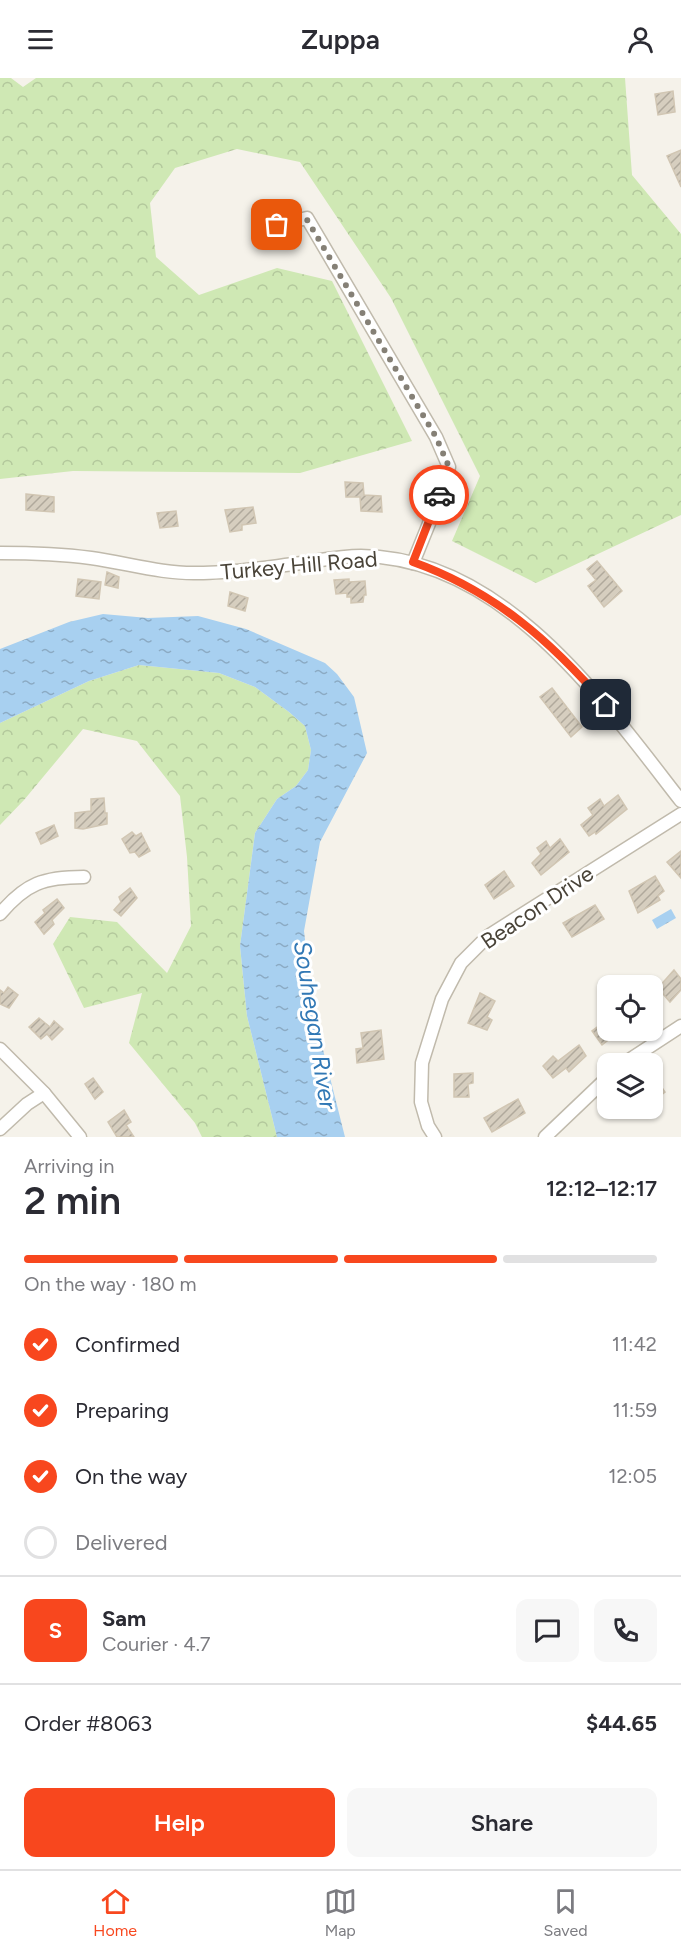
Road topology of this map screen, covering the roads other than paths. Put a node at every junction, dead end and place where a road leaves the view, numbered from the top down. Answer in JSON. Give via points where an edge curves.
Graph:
{"nodes":[{"id":1,"x":277,"y":225,"type":"dead end"},
{"id":2,"x":0,"y":553,"type":"edge"},
{"id":3,"x":413,"y":562,"type":"junction"},
{"id":4,"x":681,"y":801,"type":"edge"},
{"id":5,"x":681,"y":814,"type":"edge"},
{"id":6,"x":84,"y":877,"type":"dead end"},
{"id":7,"x":0,"y":914,"type":"edge"},
{"id":8,"x":681,"y":1026,"type":"edge"},
{"id":9,"x":0,"y":1049,"type":"edge"},
{"id":10,"x":640,"y":1053,"type":"edge"},
{"id":11,"x":597,"y":1088,"type":"edge"},
{"id":12,"x":44,"y":1093,"type":"junction"},
{"id":13,"x":0,"y":1129,"type":"edge"},
{"id":14,"x":80,"y":1137,"type":"edge"},
{"id":15,"x":435,"y":1137,"type":"edge"},
{"id":16,"x":546,"y":1137,"type":"edge"}],
"edges":[{"from":1,"to":3,"type":"street","via":[[306,218],[436,437],[449,467]]},
{"from":2,"to":3,"type":"street","name":"Turkey Hill Road","via":[[60,555],[198,573],[359,556]]},
{"from":3,"to":4,"type":"street","name":"Turkey Hill Road","via":[[487,597],[551,646],[606,705]]},
{"from":5,"to":15,"type":"street","name":"Beacon Drive","via":[[488,936],[461,963],[442,999],[422,1063],[421,1102]]},
{"from":6,"to":7,"type":"street","via":[[43,880],[28,888]]},
{"from":8,"to":10,"type":"street"},
{"from":9,"to":12,"type":"street"},
{"from":11,"to":16,"type":"street"},
{"from":12,"to":13,"type":"street"},
{"from":12,"to":14,"type":"street"}]}
